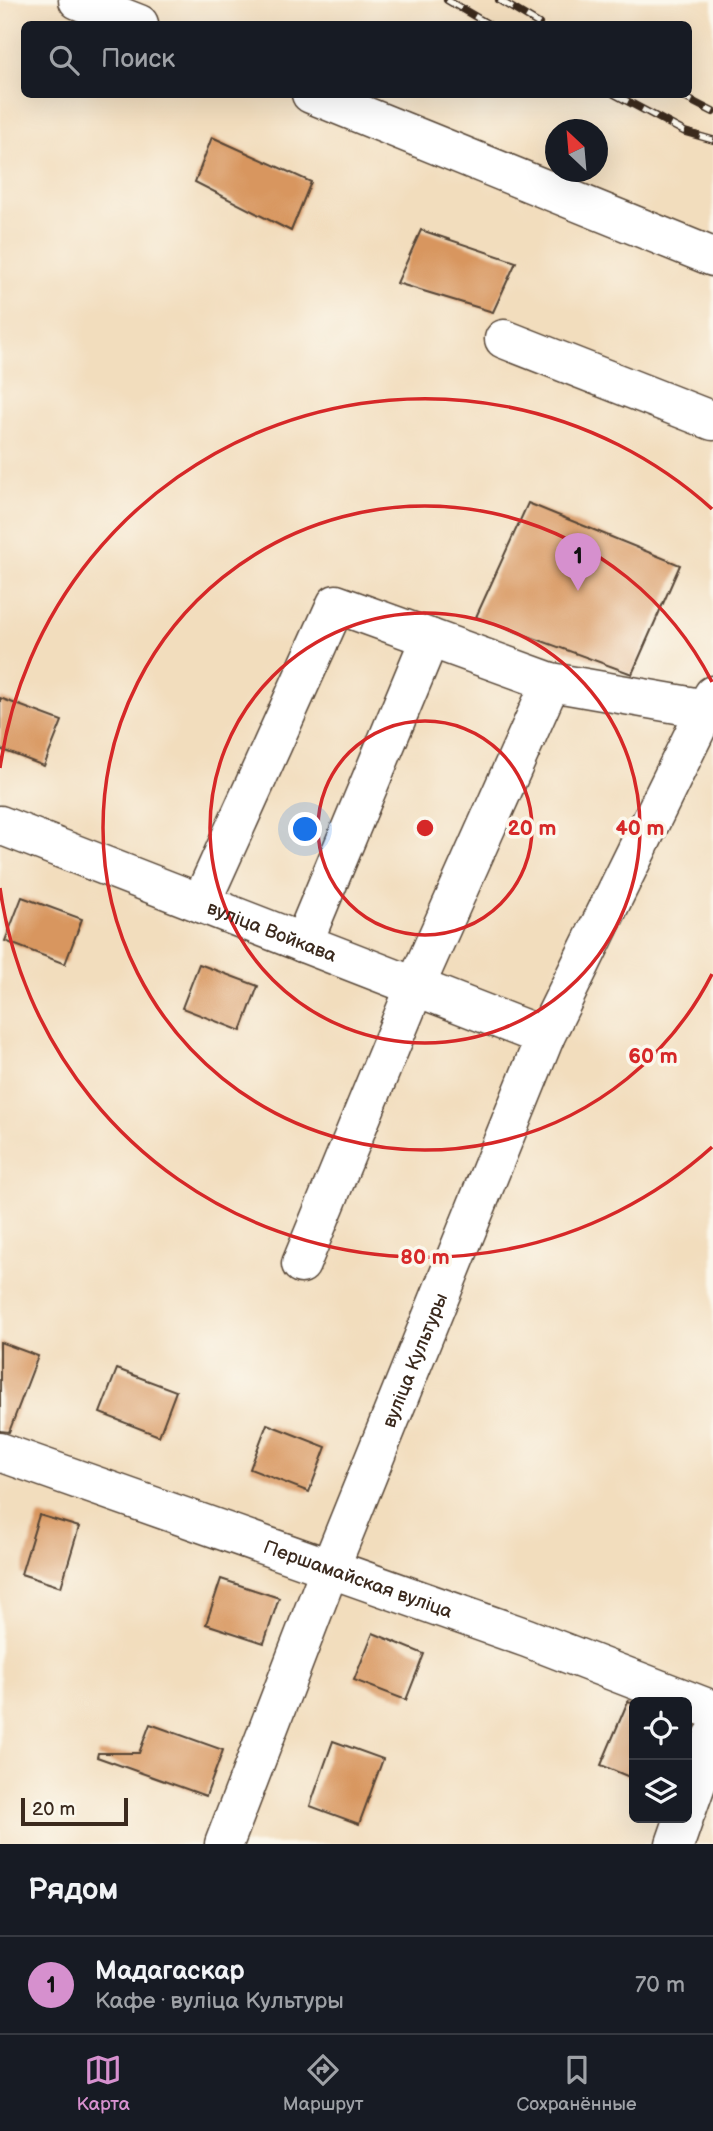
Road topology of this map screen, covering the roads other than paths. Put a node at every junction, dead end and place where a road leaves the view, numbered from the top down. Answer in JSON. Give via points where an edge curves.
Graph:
{"nodes":[{"id":1,"x":78,"y":0,"type":"edge"},
{"id":2,"x":131,"y":21,"type":"edge"},
{"id":3,"x":321,"y":98,"type":"edge"},
{"id":4,"x":713,"y":257,"type":"edge"},
{"id":5,"x":504,"y":340,"type":"dead end"},
{"id":6,"x":713,"y":421,"type":"edge"},
{"id":7,"x":430,"y":638,"type":"junction"},
{"id":8,"x":551,"y":682,"type":"junction"},
{"id":9,"x":709,"y":702,"type":"edge"},
{"id":10,"x":0,"y":825,"type":"edge"},
{"id":11,"x":201,"y":903,"type":"junction"},
{"id":12,"x":303,"y":943,"type":"junction"},
{"id":13,"x":415,"y":986,"type":"junction"},
{"id":14,"x":545,"y":1037,"type":"junction"},
{"id":15,"x":301,"y":1264,"type":"dead end"},
{"id":16,"x":0,"y":1452,"type":"edge"},
{"id":17,"x":330,"y":1568,"type":"junction"},
{"id":18,"x":713,"y":1710,"type":"edge"},
{"id":19,"x":713,"y":1737,"type":"edge"},
{"id":20,"x":692,"y":1796,"type":"edge"},
{"id":21,"x":682,"y":1823,"type":"edge"},
{"id":22,"x":224,"y":1844,"type":"edge"},
{"id":23,"x":675,"y":1844,"type":"edge"}],
"edges":[{"from":1,"to":2,"type":"street"},
{"from":3,"to":4,"type":"street"},
{"from":5,"to":6,"type":"street"},
{"from":7,"to":8,"type":"street"},
{"from":7,"to":11,"type":"street","via":[[336,604]]},
{"from":7,"to":12,"type":"street"},
{"from":8,"to":9,"type":"street"},
{"from":8,"to":13,"type":"street"},
{"from":9,"to":14,"type":"street","name":"вуліца Культуры"},
{"from":10,"to":11,"type":"street","name":"вуліца Войкава"},
{"from":11,"to":12,"type":"street","name":"вуліца Войкава"},
{"from":12,"to":13,"type":"street","name":"вуліца Войкава"},
{"from":13,"to":14,"type":"street","name":"вуліца Войкава"},
{"from":13,"to":15,"type":"street"},
{"from":14,"to":17,"type":"street","name":"вуліца Культуры"},
{"from":16,"to":17,"type":"street","name":"Першамайская вуліца"},
{"from":17,"to":18,"type":"street","name":"Першамайская вуліца"},
{"from":17,"to":22,"type":"street","name":"вуліца Культуры"},
{"from":19,"to":20,"type":"street"},
{"from":21,"to":23,"type":"street"}]}
